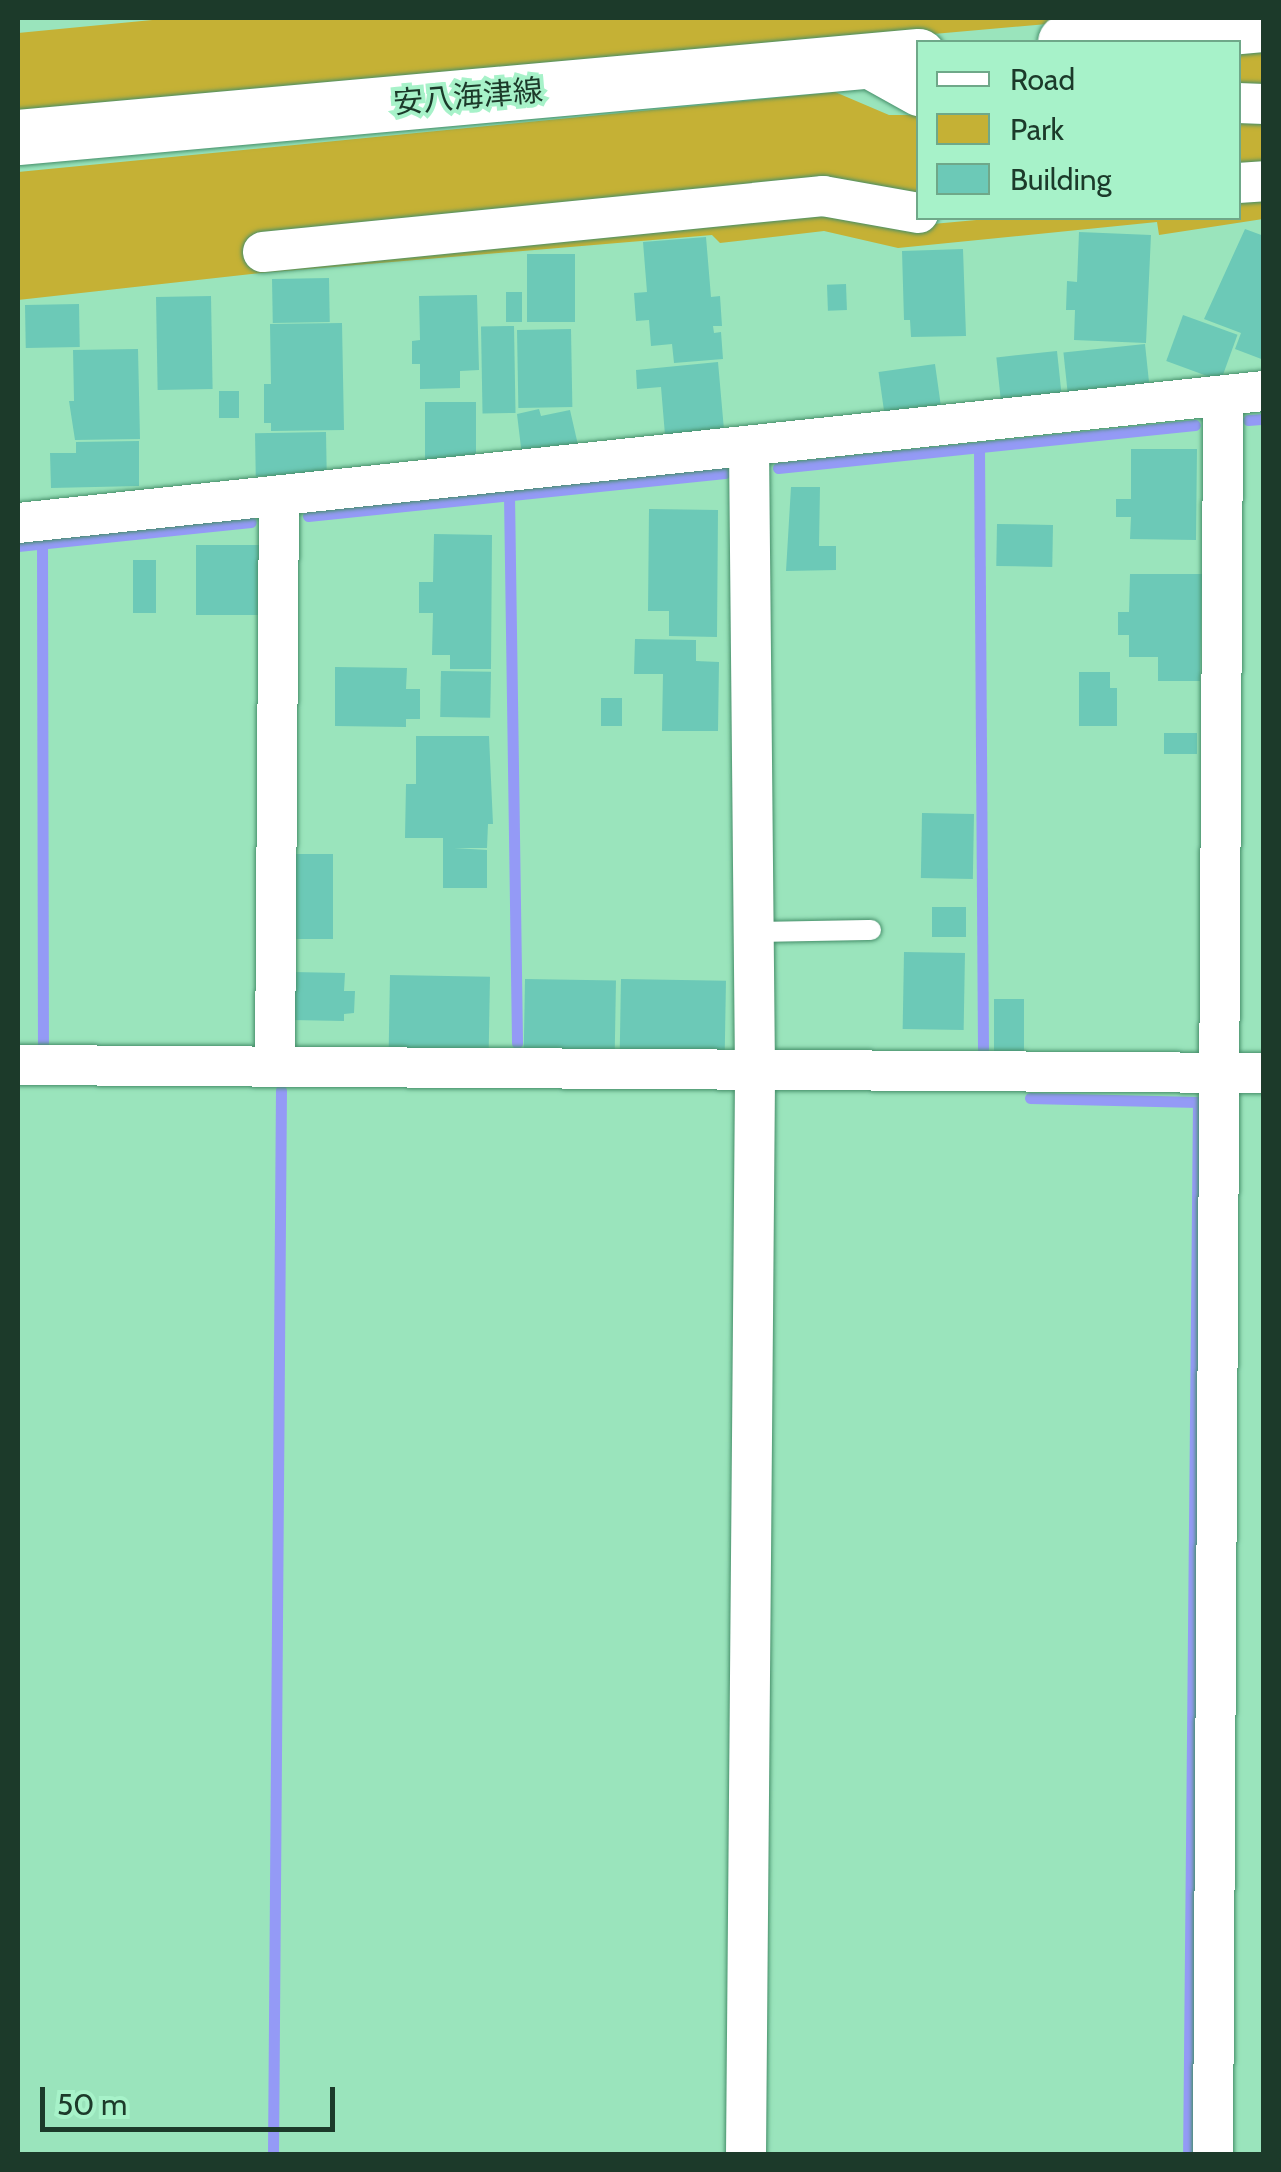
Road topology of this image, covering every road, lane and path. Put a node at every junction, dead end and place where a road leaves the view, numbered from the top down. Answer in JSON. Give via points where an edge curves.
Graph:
{"nodes":[{"id":1,"x":1264,"y":24,"type":"edge"},
{"id":2,"x":1087,"y":40,"type":"edge"},
{"id":3,"x":916,"y":56,"type":"edge"},
{"id":4,"x":856,"y":62,"type":"junction"},
{"id":5,"x":916,"y":95,"type":"edge"},
{"id":6,"x":18,"y":137,"type":"edge"},
{"id":7,"x":916,"y":213,"type":"edge"},
{"id":8,"x":263,"y":252,"type":"dead end"},
{"id":9,"x":1264,"y":391,"type":"edge"},
{"id":10,"x":1222,"y":396,"type":"junction"},
{"id":11,"x":749,"y":446,"type":"junction"},
{"id":12,"x":279,"y":497,"type":"junction"},
{"id":13,"x":18,"y":523,"type":"edge"},
{"id":14,"x":871,"y":930,"type":"dead end"},
{"id":15,"x":754,"y":932,"type":"junction"},
{"id":16,"x":276,"y":1064,"type":"junction"},
{"id":17,"x":18,"y":1065,"type":"edge"},
{"id":18,"x":755,"y":1072,"type":"junction"},
{"id":19,"x":1218,"y":1073,"type":"junction"},
{"id":20,"x":1264,"y":1073,"type":"edge"},
{"id":21,"x":746,"y":2154,"type":"edge"},
{"id":22,"x":1213,"y":2154,"type":"edge"}],
"edges":[{"from":1,"to":2,"type":"main road"},
{"from":3,"to":4,"type":"main road","name":"安八海津線"},
{"from":4,"to":5,"type":"street"},
{"from":4,"to":6,"type":"main road","name":"安八海津線"},
{"from":7,"to":8,"type":"street","via":[[823,196]]},
{"from":9,"to":10,"type":"street"},
{"from":10,"to":11,"type":"street"},
{"from":10,"to":19,"type":"street"},
{"from":11,"to":12,"type":"street"},
{"from":11,"to":15,"type":"street"},
{"from":12,"to":13,"type":"street"},
{"from":12,"to":16,"type":"street"},
{"from":14,"to":15,"type":"lane"},
{"from":15,"to":18,"type":"street"},
{"from":16,"to":17,"type":"street"},
{"from":16,"to":18,"type":"street"},
{"from":18,"to":19,"type":"street"},
{"from":18,"to":21,"type":"street"},
{"from":19,"to":20,"type":"street"},
{"from":19,"to":22,"type":"street"}]}
